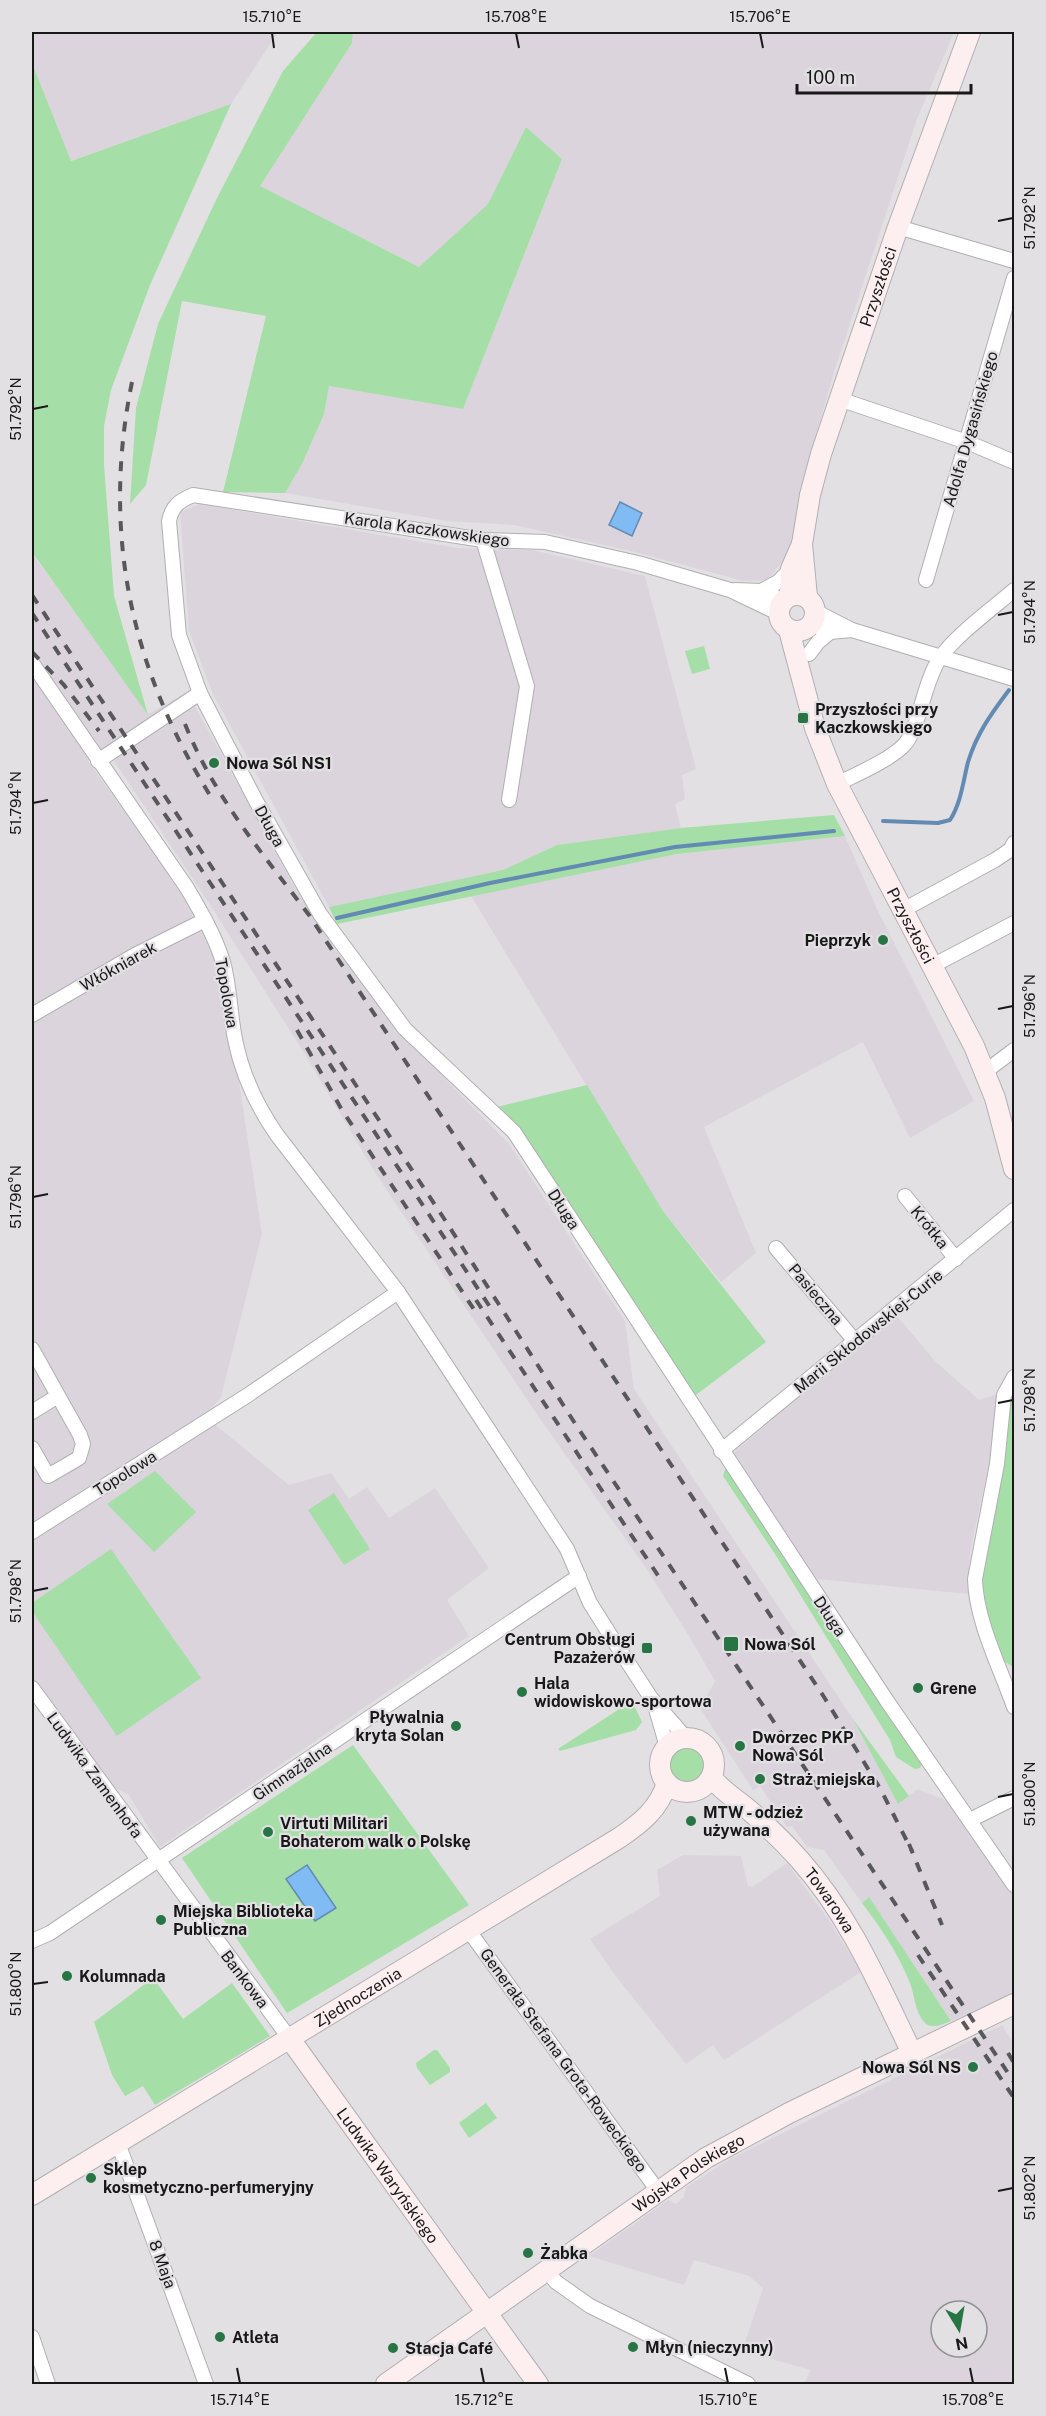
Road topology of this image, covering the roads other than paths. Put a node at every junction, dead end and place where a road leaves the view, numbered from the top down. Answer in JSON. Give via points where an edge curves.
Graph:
{"nodes":[{"id":1,"x":970,"y":32,"type":"edge"},
{"id":2,"x":898,"y":227,"type":"junction"},
{"id":3,"x":1014,"y":261,"type":"edge"},
{"id":4,"x":1014,"y":278,"type":"edge"},
{"id":5,"x":840,"y":399,"type":"junction"},
{"id":6,"x":966,"y":442,"type":"junction"},
{"id":7,"x":1014,"y":462,"type":"edge"},
{"id":8,"x":169,"y":521,"type":"joint"},
{"id":9,"x":483,"y":540,"type":"junction"},
{"id":10,"x":802,"y":544,"type":"junction"},
{"id":11,"x":791,"y":569,"type":"junction"},
{"id":12,"x":926,"y":579,"type":"dead end"},
{"id":13,"x":730,"y":590,"type":"junction"},
{"id":14,"x":1014,"y":590,"type":"edge"},
{"id":15,"x":761,"y":591,"type":"junction"},
{"id":16,"x":797,"y":612,"type":"junction"},
{"id":17,"x":852,"y":630,"type":"junction"},
{"id":18,"x":830,"y":632,"type":"junction"},
{"id":19,"x":809,"y":654,"type":"junction"},
{"id":20,"x":940,"y":658,"type":"junction"},
{"id":21,"x":32,"y":663,"type":"edge"},
{"id":22,"x":1014,"y":679,"type":"edge"},
{"id":23,"x":804,"y":684,"type":"junction"},
{"id":24,"x":200,"y":693,"type":"junction"},
{"id":25,"x":98,"y":760,"type":"junction"},
{"id":26,"x":837,"y":783,"type":"junction"},
{"id":27,"x":509,"y":800,"type":"dead end"},
{"id":28,"x":1014,"y":843,"type":"edge"},
{"id":29,"x":903,"y":910,"type":"junction"},
{"id":30,"x":205,"y":920,"type":"junction"},
{"id":31,"x":1014,"y":923,"type":"edge"},
{"id":32,"x":932,"y":966,"type":"junction"},
{"id":33,"x":32,"y":1015,"type":"edge"},
{"id":34,"x":1014,"y":1050,"type":"edge"},
{"id":35,"x":986,"y":1071,"type":"junction"},
{"id":36,"x":1014,"y":1169,"type":"edge"},
{"id":37,"x":905,"y":1196,"type":"dead end"},
{"id":38,"x":1014,"y":1210,"type":"edge"},
{"id":39,"x":776,"y":1248,"type":"dead end"},
{"id":40,"x":956,"y":1259,"type":"junction"},
{"id":41,"x":398,"y":1292,"type":"junction"},
{"id":42,"x":855,"y":1341,"type":"junction"},
{"id":43,"x":32,"y":1349,"type":"edge"},
{"id":44,"x":1014,"y":1377,"type":"edge"},
{"id":45,"x":58,"y":1396,"type":"junction"},
{"id":46,"x":32,"y":1412,"type":"edge"},
{"id":47,"x":32,"y":1448,"type":"edge"},
{"id":48,"x":721,"y":1451,"type":"junction"},
{"id":49,"x":32,"y":1532,"type":"edge"},
{"id":50,"x":579,"y":1576,"type":"junction"},
{"id":51,"x":32,"y":1688,"type":"edge"},
{"id":52,"x":654,"y":1702,"type":"junction"},
{"id":53,"x":1014,"y":1707,"type":"edge"},
{"id":54,"x":686,"y":1738,"type":"junction"},
{"id":55,"x":667,"y":1747,"type":"junction"},
{"id":56,"x":711,"y":1777,"type":"junction"},
{"id":57,"x":667,"y":1783,"type":"junction"},
{"id":58,"x":1014,"y":1798,"type":"edge"},
{"id":59,"x":970,"y":1820,"type":"junction"},
{"id":60,"x":158,"y":1861,"type":"junction"},
{"id":61,"x":1014,"y":1885,"type":"edge"},
{"id":62,"x":469,"y":1931,"type":"junction"},
{"id":63,"x":32,"y":1941,"type":"edge"},
{"id":64,"x":1014,"y":2004,"type":"edge"},
{"id":65,"x":290,"y":2039,"type":"junction"},
{"id":66,"x":912,"y":2053,"type":"junction"},
{"id":67,"x":118,"y":2143,"type":"junction"},
{"id":68,"x":658,"y":2191,"type":"junction"},
{"id":69,"x":32,"y":2195,"type":"edge"},
{"id":70,"x":547,"y":2271,"type":"junction"},
{"id":71,"x":487,"y":2312,"type":"junction"},
{"id":72,"x":32,"y":2337,"type":"edge"},
{"id":73,"x":48,"y":2385,"type":"edge"},
{"id":74,"x":206,"y":2385,"type":"edge"},
{"id":75,"x":386,"y":2385,"type":"edge"},
{"id":76,"x":538,"y":2385,"type":"edge"},
{"id":77,"x":748,"y":2385,"type":"edge"}],
"edges":[{"from":1,"to":2,"type":"street","name":"Przyszłości"},
{"from":2,"to":3,"type":"street"},
{"from":2,"to":5,"type":"street","name":"Przyszłości"},
{"from":4,"to":6,"type":"street","name":"Adolfa Dygasińskiego"},
{"from":5,"to":6,"type":"street"},
{"from":5,"to":10,"type":"street","name":"Przyszłości","via":[[810,495]]},
{"from":6,"to":7,"type":"street"},
{"from":6,"to":12,"type":"street","name":"Adolfa Dygasińskiego"},
{"from":8,"to":9,"type":"street","name":"Karola Kaczkowskiego","via":[[171,510],[192,495]]},
{"from":8,"to":24,"type":"street","name":"Długa","via":[[179,635]]},
{"from":9,"to":13,"type":"street","name":"Karola Kaczkowskiego","via":[[545,542],[638,563]]},
{"from":9,"to":27,"type":"street","via":[[527,686]]},
{"from":10,"to":11,"type":"street"},
{"from":10,"to":16,"type":"street"},
{"from":11,"to":15,"type":"street"},
{"from":11,"to":16,"type":"street"},
{"from":13,"to":15,"type":"street","name":"Karola Kaczkowskiego"},
{"from":13,"to":16,"type":"street","name":"Karola Kaczkowskiego"},
{"from":14,"to":20,"type":"street"},
{"from":15,"to":16,"type":"street","name":"Karola Kaczkowskiego"},
{"from":16,"to":17,"type":"street","name":"Karola Kaczkowskiego"},
{"from":16,"to":18,"type":"street","name":"Karola Kaczkowskiego"},
{"from":16,"to":19,"type":"street"},
{"from":16,"to":23,"type":"street","name":"Przyszłości"},
{"from":17,"to":18,"type":"street","name":"Karola Kaczkowskiego"},
{"from":17,"to":20,"type":"street","name":"Karola Kaczkowskiego"},
{"from":18,"to":19,"type":"street"},
{"from":19,"to":23,"type":"street"},
{"from":20,"to":22,"type":"street","name":"Karola Kaczkowskiego"},
{"from":20,"to":26,"type":"street","via":[[905,744]]},
{"from":21,"to":25,"type":"street","name":"Topolowa"},
{"from":23,"to":26,"type":"street","name":"Przyszłości","via":[[815,728]]},
{"from":24,"to":25,"type":"street"},
{"from":24,"to":48,"type":"street","name":"Długa","via":[[320,914],[405,1029],[514,1132]]},
{"from":25,"to":30,"type":"street","name":"Topolowa"},
{"from":26,"to":29,"type":"street","name":"Przyszłości"},
{"from":28,"to":29,"type":"street","via":[[995,860]]},
{"from":29,"to":32,"type":"street","name":"Przyszłości"},
{"from":30,"to":33,"type":"street","name":"Włókniarek","via":[[135,955]]},
{"from":30,"to":41,"type":"street","name":"Topolowa","via":[[224,965],[238,1052],[252,1094],[277,1135]]},
{"from":31,"to":32,"type":"street"},
{"from":32,"to":35,"type":"street","name":"Przyszłości"},
{"from":34,"to":35,"type":"street"},
{"from":35,"to":36,"type":"street","name":"Przyszłości"},
{"from":37,"to":40,"type":"street","name":"Krótka"},
{"from":38,"to":40,"type":"street","name":"Marii Skłodowskiej-Curie"},
{"from":39,"to":42,"type":"street","name":"Pasieczna"},
{"from":40,"to":42,"type":"street","name":"Marii Skłodowskiej-Curie"},
{"from":41,"to":49,"type":"street","name":"Topolowa","via":[[248,1395]]},
{"from":41,"to":50,"type":"street","name":"Topolowa","via":[[546,1517]]},
{"from":42,"to":48,"type":"street","name":"Marii Skłodowskiej-Curie"},
{"from":43,"to":45,"type":"street"},
{"from":44,"to":53,"type":"street","via":[[1004,1395],[997,1464],[975,1579],[979,1614]]},
{"from":45,"to":46,"type":"street"},
{"from":45,"to":47,"type":"street","via":[[80,1435],[83,1444],[79,1458],[48,1476]]},
{"from":48,"to":59,"type":"street","name":"Długa"},
{"from":50,"to":52,"type":"street","via":[[590,1603]]},
{"from":50,"to":60,"type":"street","name":"Gimnazjalna"},
{"from":51,"to":60,"type":"street","name":"Ludwika Zamenhofa"},
{"from":52,"to":54,"type":"street"},
{"from":52,"to":55,"type":"street"},
{"from":54,"to":55,"type":"street"},
{"from":54,"to":56,"type":"street","via":[[707,1747],[714,1761]]},
{"from":55,"to":57,"type":"street","via":[[660,1761]]},
{"from":56,"to":57,"type":"street","via":[[695,1791],[680,1791]]},
{"from":56,"to":66,"type":"street","name":"Towarowa","via":[[800,1859],[825,1893],[871,1966]]},
{"from":57,"to":62,"type":"street","name":"Zjednoczenia","via":[[659,1804],[633,1828]]},
{"from":58,"to":59,"type":"street"},
{"from":59,"to":61,"type":"street","name":"Długa"},
{"from":60,"to":63,"type":"street","name":"Gimnazjalna"},
{"from":60,"to":65,"type":"street","name":"Bankowa"},
{"from":62,"to":65,"type":"street","name":"Zjednoczenia"},
{"from":62,"to":68,"type":"street","name":"Generała Stefana Grota-Roweckiego"},
{"from":64,"to":66,"type":"street","name":"Wojska Polskiego"},
{"from":65,"to":67,"type":"street","name":"Zjednoczenia"},
{"from":65,"to":71,"type":"street","name":"Ludwika Waryńskiego"},
{"from":66,"to":68,"type":"street","name":"Wojska Polskiego","via":[[734,2142]]},
{"from":67,"to":69,"type":"street","name":"Zjednoczenia"},
{"from":67,"to":74,"type":"street","name":"8 Maja"},
{"from":68,"to":70,"type":"street","name":"Wojska Polskiego"},
{"from":70,"to":71,"type":"street","name":"Wojska Polskiego"},
{"from":70,"to":77,"type":"street","via":[[590,2306]]},
{"from":71,"to":75,"type":"street","name":"Wojska Polskiego"},
{"from":71,"to":76,"type":"street","name":"Ludwika Waryńskiego"},
{"from":72,"to":73,"type":"street"}]}
